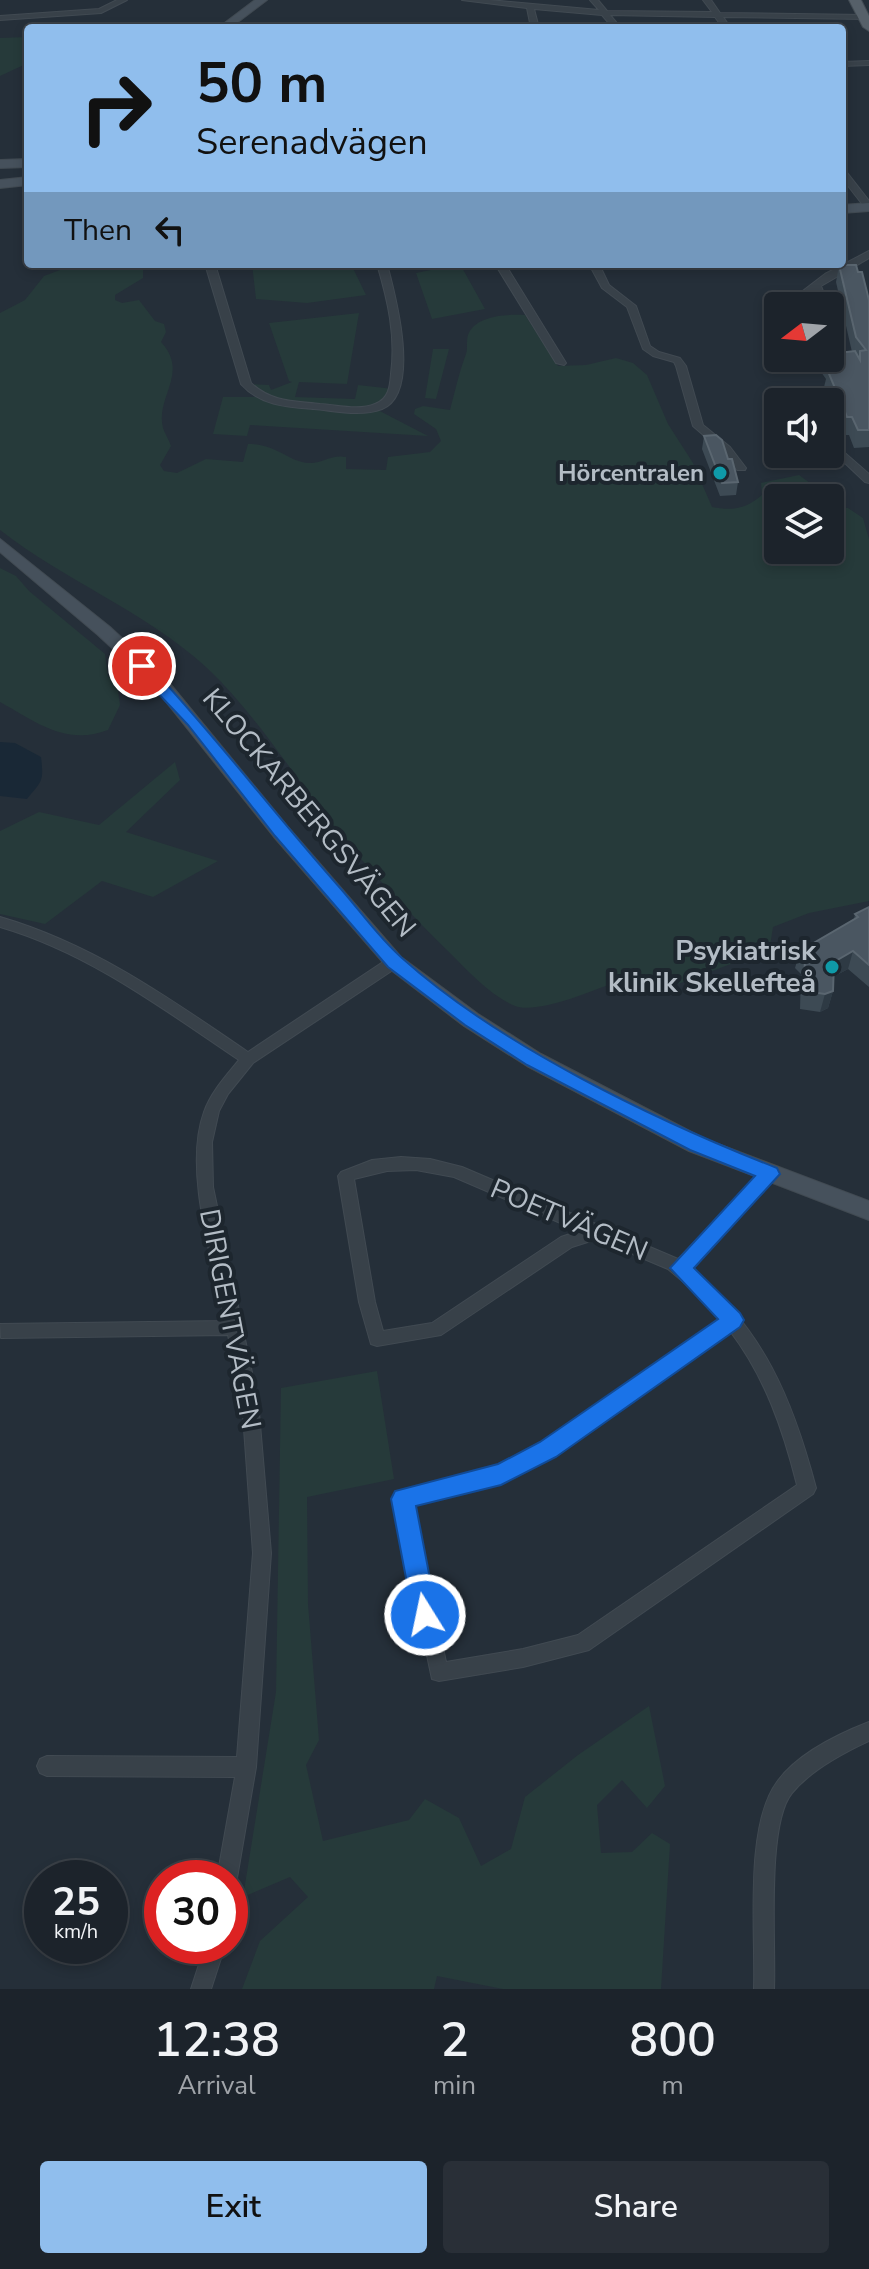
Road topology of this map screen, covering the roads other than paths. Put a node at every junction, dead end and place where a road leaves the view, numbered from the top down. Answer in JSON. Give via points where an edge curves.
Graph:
{"nodes":[{"id":1,"x":123,"y":0,"type":"edge"},
{"id":2,"x":262,"y":0,"type":"edge"},
{"id":3,"x":466,"y":0,"type":"edge"},
{"id":4,"x":594,"y":0,"type":"edge"},
{"id":5,"x":707,"y":0,"type":"edge"},
{"id":6,"x":855,"y":0,"type":"edge"},
{"id":7,"x":530,"y":7,"type":"junction"},
{"id":8,"x":604,"y":13,"type":"junction"},
{"id":9,"x":717,"y":14,"type":"junction"},
{"id":10,"x":0,"y":18,"type":"edge"},
{"id":11,"x":866,"y":22,"type":"edge"},
{"id":12,"x":229,"y":24,"type":"edge"},
{"id":13,"x":534,"y":24,"type":"edge"},
{"id":14,"x":614,"y":24,"type":"edge"},
{"id":15,"x":724,"y":24,"type":"edge"},
{"id":16,"x":869,"y":63,"type":"edge"},
{"id":17,"x":846,"y":64,"type":"edge"},
{"id":18,"x":846,"y":177,"type":"edge"},
{"id":19,"x":24,"y":182,"type":"edge"},
{"id":20,"x":0,"y":184,"type":"edge"},
{"id":21,"x":0,"y":191,"type":"edge"},
{"id":22,"x":869,"y":207,"type":"edge"},
{"id":23,"x":846,"y":209,"type":"edge"},
{"id":24,"x":869,"y":254,"type":"edge"},
{"id":25,"x":846,"y":267,"type":"edge"},
{"id":26,"x":211,"y":268,"type":"edge"},
{"id":27,"x":383,"y":268,"type":"edge"},
{"id":28,"x":502,"y":268,"type":"edge"},
{"id":29,"x":596,"y":268,"type":"edge"},
{"id":30,"x":845,"y":268,"type":"edge"},
{"id":31,"x":816,"y":285,"type":"junction"},
{"id":32,"x":807,"y":292,"type":"edge"},
{"id":33,"x":819,"y":292,"type":"edge"},
{"id":34,"x":561,"y":363,"type":"dead end"},
{"id":35,"x":844,"y":456,"type":"edge"},
{"id":36,"x":741,"y":468,"type":"dead end"},
{"id":37,"x":869,"y":480,"type":"edge"},
{"id":38,"x":0,"y":544,"type":"edge"},
{"id":39,"x":0,"y":922,"type":"edge"},
{"id":40,"x":394,"y":962,"type":"junction"},
{"id":41,"x":248,"y":1059,"type":"junction"},
{"id":42,"x":770,"y":1174,"type":"junction"},
{"id":43,"x":814,"y":1189,"type":"junction"},
{"id":44,"x":869,"y":1201,"type":"edge"},
{"id":45,"x":869,"y":1211,"type":"edge"},
{"id":46,"x":597,"y":1232,"type":"junction"},
{"id":47,"x":680,"y":1268,"type":"junction"},
{"id":48,"x":733,"y":1320,"type":"junction"},
{"id":49,"x":235,"y":1328,"type":"junction"},
{"id":50,"x":1,"y":1331,"type":"edge"},
{"id":51,"x":869,"y":1731,"type":"edge"},
{"id":52,"x":47,"y":1766,"type":"dead end"},
{"id":53,"x":246,"y":1767,"type":"junction"},
{"id":54,"x":230,"y":1860,"type":"edge"},
{"id":55,"x":209,"y":1964,"type":"edge"},
{"id":56,"x":201,"y":1989,"type":"edge"},
{"id":57,"x":764,"y":1989,"type":"edge"}],
"edges":[{"from":1,"to":10,"type":"street","via":[[101,11]]},
{"from":2,"to":12,"type":"main road"},
{"from":3,"to":7,"type":"street"},
{"from":4,"to":8,"type":"street"},
{"from":5,"to":9,"type":"street"},
{"from":6,"to":11,"type":"main road"},
{"from":7,"to":8,"type":"street"},
{"from":7,"to":13,"type":"street"},
{"from":8,"to":9,"type":"street"},
{"from":8,"to":14,"type":"street"},
{"from":9,"to":11,"type":"street"},
{"from":9,"to":15,"type":"street"},
{"from":16,"to":17,"type":"street"},
{"from":18,"to":22,"type":"street"},
{"from":19,"to":20,"type":"main road"},
{"from":19,"to":21,"type":"main road"},
{"from":22,"to":23,"type":"main road"},
{"from":24,"to":25,"type":"street"},
{"from":26,"to":27,"type":"street","via":[[246,384],[255,394],[269,402],[356,409],[387,402],[394,389],[400,331]]},
{"from":28,"to":34,"type":"street"},
{"from":29,"to":36,"type":"street","via":[[605,286],[629,303],[646,347],[677,360],[701,431]]},
{"from":30,"to":31,"type":"street"},
{"from":31,"to":32,"type":"street"},
{"from":31,"to":33,"type":"street"},
{"from":35,"to":37,"type":"street"},
{"from":38,"to":40,"type":"main road","name":"KLOCKARBERGSVÄGEN","via":[[161,684]]},
{"from":39,"to":41,"type":"street","via":[[85,956]]},
{"from":40,"to":41,"type":"street","name":"DIRIGENTVÄGEN"},
{"from":40,"to":42,"type":"main road","name":"KLOCKARBERGSVÄGEN","via":[[534,1060],[697,1145]]},
{"from":41,"to":49,"type":"street","name":"DIRIGENTVÄGEN","via":[[223,1090],[204,1142],[205,1187]]},
{"from":42,"to":43,"type":"main road","name":"KLOCKARBERGSVÄGEN"},
{"from":42,"to":47,"type":"street"},
{"from":43,"to":44,"type":"main road","name":"KLOCKARBERGSVÄGEN"},
{"from":43,"to":45,"type":"main road","name":"KLOCKARBERGSVÄGEN"},
{"from":46,"to":46,"type":"street","name":"POETVÄGEN","via":[[567,1242],[435,1330],[377,1339],[346,1176],[432,1163]]},
{"from":46,"to":47,"type":"street","name":"POETVÄGEN"},
{"from":47,"to":48,"type":"street","name":"POETVÄGEN"},
{"from":48,"to":48,"type":"street","name":"POETVÄGEN","via":[[548,1449],[501,1474],[403,1499],[439,1672],[582,1643],[807,1488],[794,1437],[767,1371]]},
{"from":49,"to":50,"type":"street"},
{"from":49,"to":53,"type":"street","name":"DIRIGENTVÄGEN","via":[[250,1401],[262,1553]]},
{"from":51,"to":57,"type":"street","via":[[809,1766],[780,1792],[765,1874]]},
{"from":52,"to":53,"type":"street"},
{"from":53,"to":54,"type":"street","name":"DIRIGENTVÄGEN"},
{"from":55,"to":56,"type":"street"}]}
